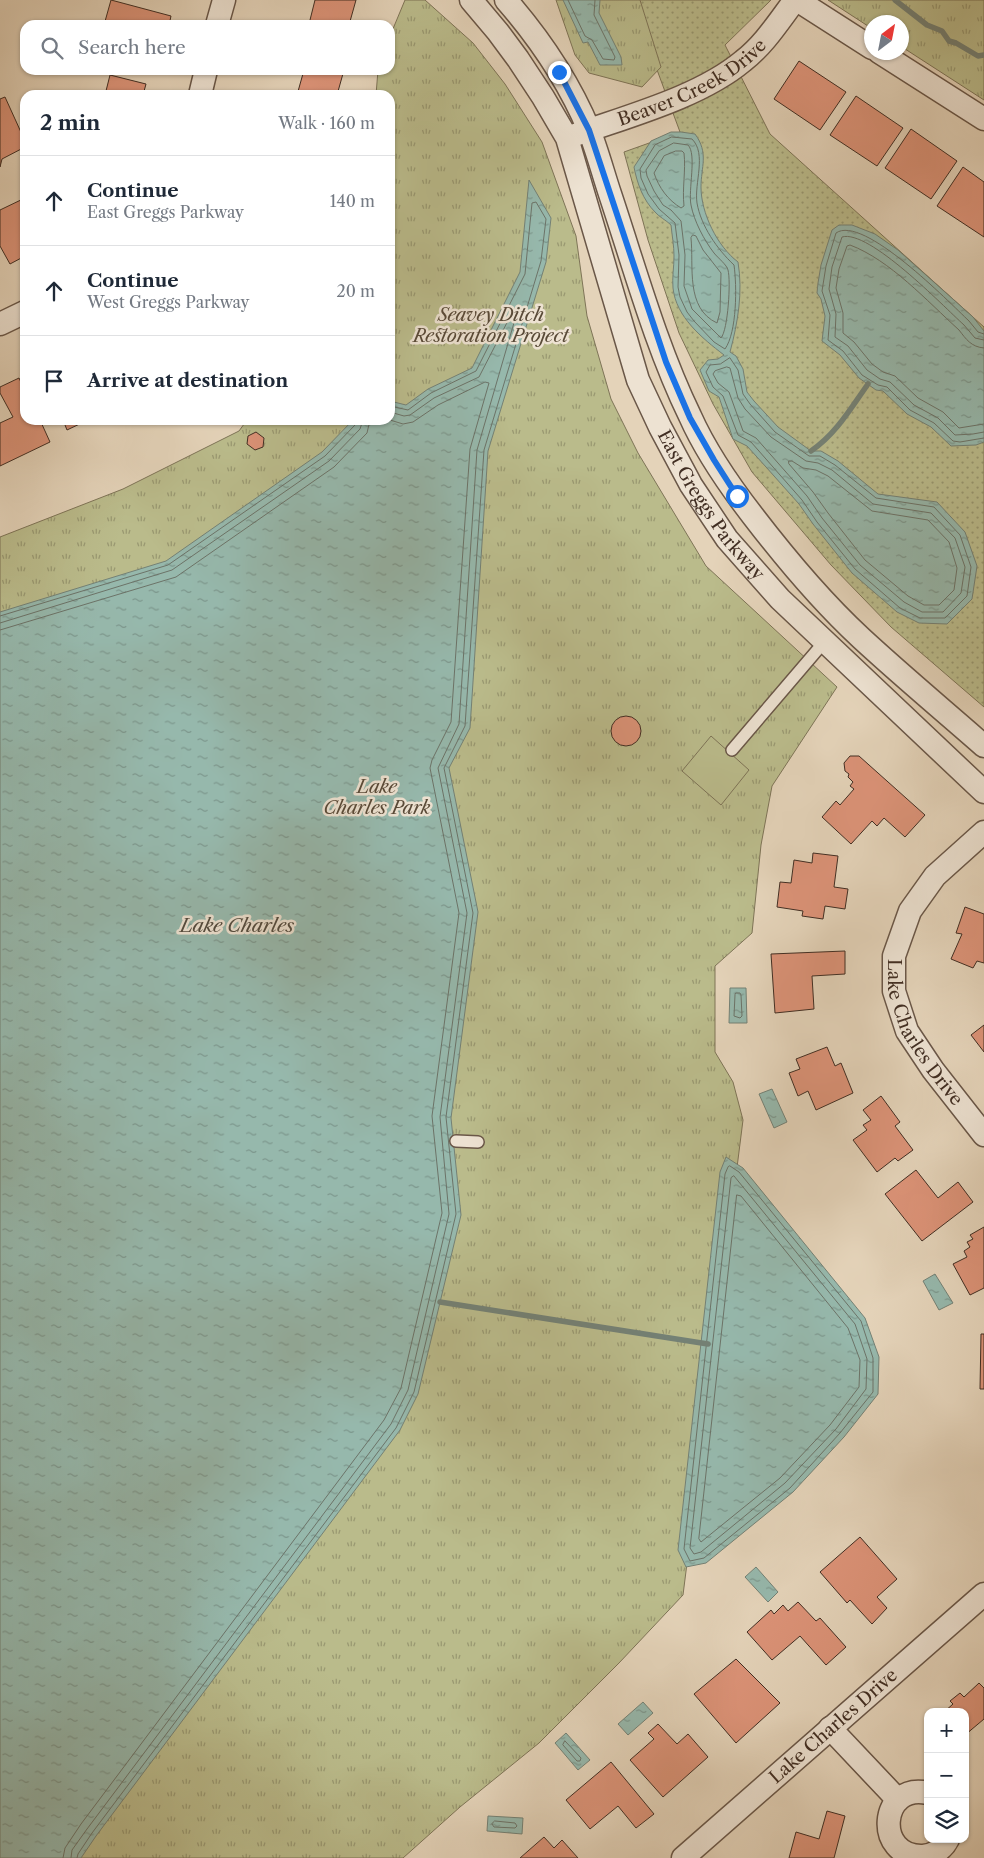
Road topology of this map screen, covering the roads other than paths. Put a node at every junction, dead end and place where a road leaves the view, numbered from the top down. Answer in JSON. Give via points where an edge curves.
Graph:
{"nodes":[{"id":1,"x":224,"y":0,"type":"edge"},
{"id":2,"x":471,"y":0,"type":"edge"},
{"id":3,"x":506,"y":0,"type":"edge"},
{"id":4,"x":796,"y":0,"type":"edge"},
{"id":5,"x":219,"y":20,"type":"edge"},
{"id":6,"x":864,"y":43,"type":"edge"},
{"id":7,"x":892,"y":60,"type":"edge"},
{"id":8,"x":205,"y":75,"type":"edge"},
{"id":9,"x":201,"y":90,"type":"edge"},
{"id":10,"x":984,"y":119,"type":"edge"},
{"id":11,"x":589,"y":130,"type":"junction"},
{"id":12,"x":567,"y":138,"type":"junction"},
{"id":13,"x":20,"y":314,"type":"edge"},
{"id":14,"x":0,"y":324,"type":"edge"},
{"id":15,"x":825,"y":641,"type":"junction"},
{"id":16,"x":984,"y":746,"type":"edge"},
{"id":17,"x":732,"y":750,"type":"dead end"},
{"id":18,"x":984,"y":792,"type":"edge"},
{"id":19,"x":984,"y":832,"type":"edge"},
{"id":20,"x":984,"y":1136,"type":"edge"},
{"id":21,"x":456,"y":1141,"type":"dead end"},
{"id":22,"x":478,"y":1142,"type":"dead end"},
{"id":23,"x":984,"y":1594,"type":"edge"},
{"id":24,"x":830,"y":1728,"type":"junction"},
{"id":25,"x":924,"y":1792,"type":"edge"},
{"id":26,"x":898,"y":1800,"type":"junction"},
{"id":27,"x":945,"y":1843,"type":"edge"},
{"id":28,"x":683,"y":1858,"type":"edge"}],
"edges":[{"from":1,"to":5,"type":"street"},
{"from":2,"to":12,"type":"street","name":"East Greggs Parkway","via":[[518,59]]},
{"from":3,"to":11,"type":"street","name":"East Greggs Parkway","via":[[534,32]]},
{"from":4,"to":6,"type":"street"},
{"from":4,"to":11,"type":"street","name":"Beaver Creek Drive","via":[[760,46],[723,76],[688,94]]},
{"from":7,"to":10,"type":"street"},
{"from":8,"to":9,"type":"street"},
{"from":11,"to":12,"type":"street","name":"Beaver Creek Drive"},
{"from":11,"to":16,"type":"street","name":"East Greggs Parkway","via":[[666,362],[690,418],[737,496],[821,598],[861,638]]},
{"from":12,"to":15,"type":"street","name":"East Greggs Parkway","via":[[638,380],[660,427],[691,485],[727,539],[780,599]]},
{"from":13,"to":14,"type":"street"},
{"from":15,"to":17,"type":"lane"},
{"from":15,"to":18,"type":"street","name":"East Greggs Parkway"},
{"from":19,"to":20,"type":"street","name":"Lake Charles Drive","via":[[935,876],[910,911],[894,956],[894,991],[907,1031]]},
{"from":21,"to":22,"type":"lane"},
{"from":23,"to":24,"type":"street","name":"Lake Charles Drive"},
{"from":24,"to":26,"type":"street"},
{"from":24,"to":28,"type":"street","name":"Lake Charles Drive"},
{"from":25,"to":26,"type":"street","via":[[905,1795]]},
{"from":26,"to":27,"type":"street","via":[[891,1809],[888,1830],[901,1851],[917,1856],[928,1855],[938,1851]]}]}
